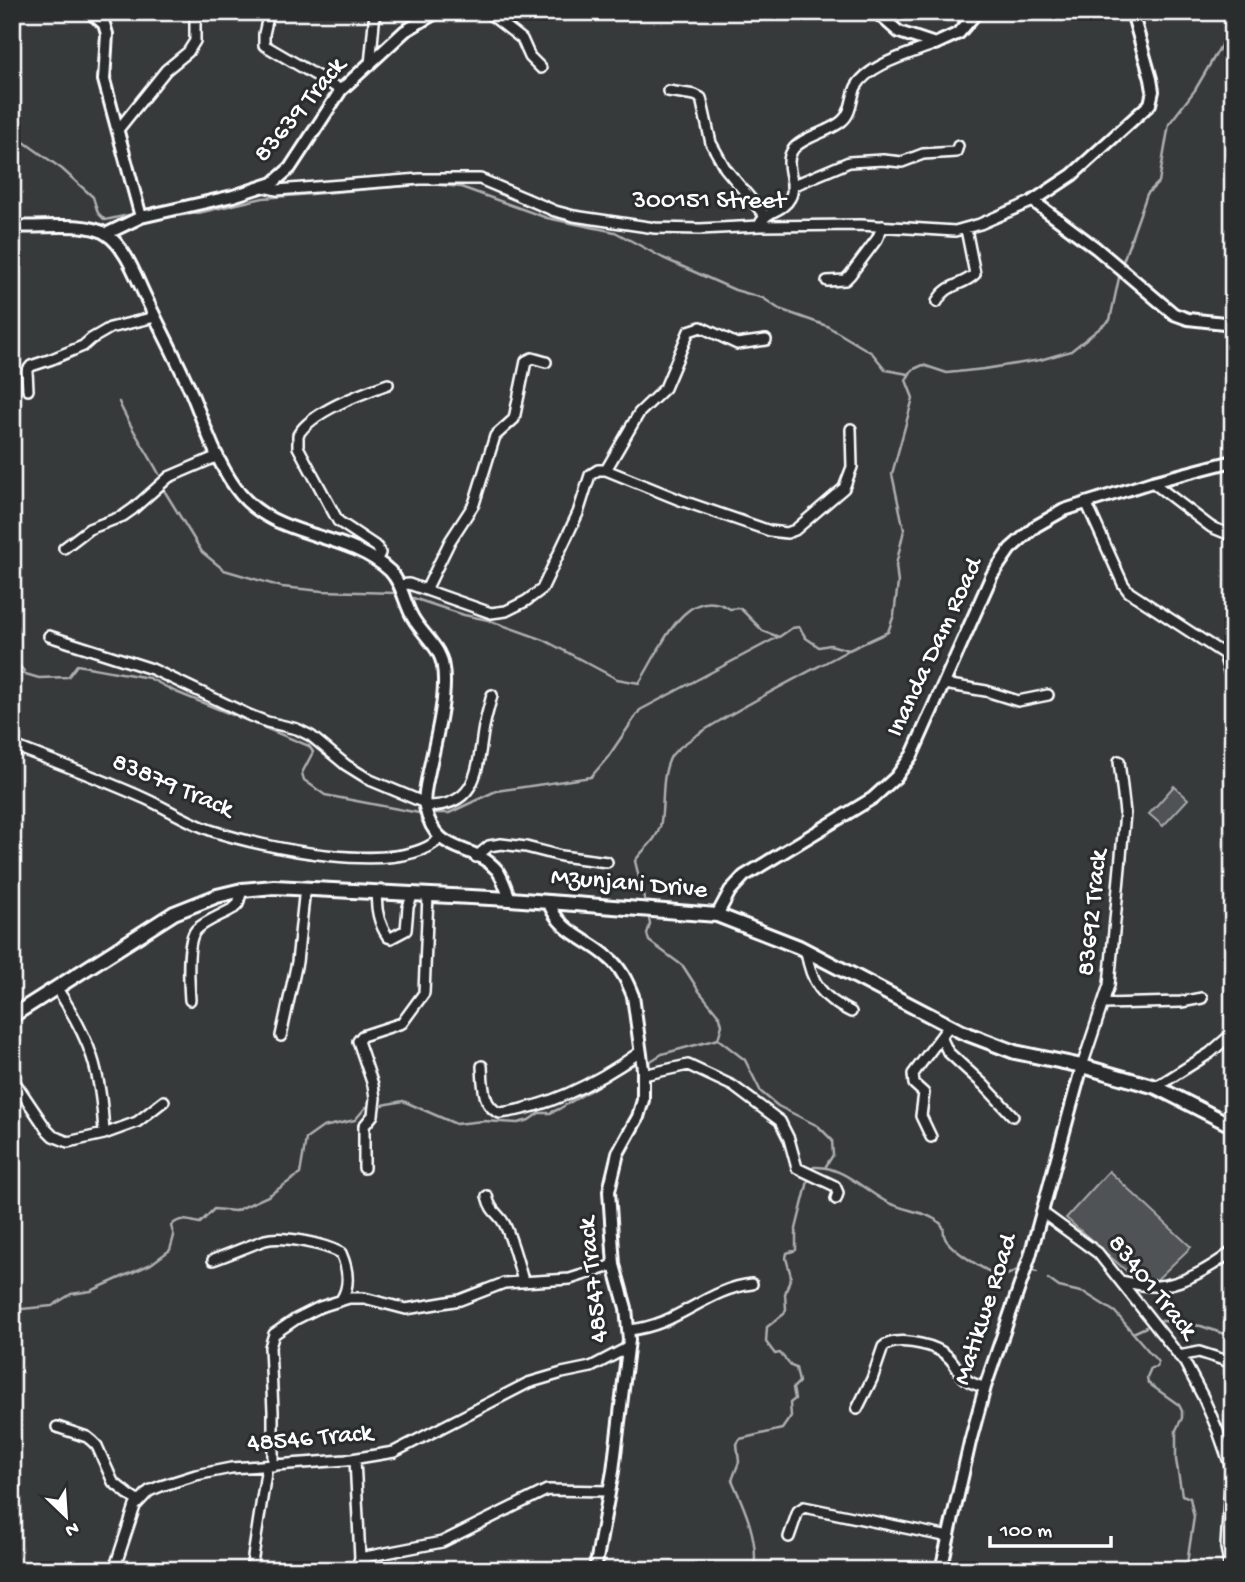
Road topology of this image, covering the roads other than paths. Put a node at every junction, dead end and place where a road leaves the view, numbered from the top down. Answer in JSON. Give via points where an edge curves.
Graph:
{"nodes":[{"id":1,"x":90,"y":12,"type":"edge"},
{"id":2,"x":195,"y":12,"type":"edge"},
{"id":3,"x":269,"y":12,"type":"edge"},
{"id":4,"x":375,"y":12,"type":"edge"},
{"id":5,"x":438,"y":12,"type":"edge"},
{"id":6,"x":487,"y":12,"type":"edge"},
{"id":7,"x":876,"y":12,"type":"edge"},
{"id":8,"x":977,"y":12,"type":"edge"},
{"id":9,"x":1132,"y":12,"type":"edge"},
{"id":10,"x":935,"y":44,"type":"junction"},
{"id":11,"x":370,"y":65,"type":"junction"},
{"id":12,"x":541,"y":68,"type":"dead end"},
{"id":13,"x":341,"y":90,"type":"junction"},
{"id":14,"x":668,"y":91,"type":"dead end"},
{"id":15,"x":117,"y":131,"type":"junction"},
{"id":16,"x":958,"y":146,"type":"dead end"},
{"id":17,"x":792,"y":186,"type":"junction"},
{"id":18,"x":264,"y":187,"type":"junction"},
{"id":19,"x":1033,"y":201,"type":"junction"},
{"id":20,"x":765,"y":215,"type":"junction"},
{"id":21,"x":141,"y":217,"type":"junction"},
{"id":22,"x":12,"y":226,"type":"edge"},
{"id":23,"x":759,"y":226,"type":"junction"},
{"id":24,"x":883,"y":226,"type":"junction"},
{"id":25,"x":966,"y":229,"type":"junction"},
{"id":26,"x":106,"y":234,"type":"junction"},
{"id":27,"x":827,"y":281,"type":"dead end"},
{"id":28,"x":937,"y":302,"type":"dead end"},
{"id":29,"x":155,"y":317,"type":"junction"},
{"id":30,"x":1233,"y":324,"type":"edge"},
{"id":31,"x":766,"y":340,"type":"dead end"},
{"id":32,"x":546,"y":362,"type":"dead end"},
{"id":33,"x":388,"y":384,"type":"dead end"},
{"id":34,"x":28,"y":390,"type":"dead end"},
{"id":35,"x":851,"y":429,"type":"dead end"},
{"id":36,"x":218,"y":456,"type":"junction"},
{"id":37,"x":1233,"y":461,"type":"edge"},
{"id":38,"x":606,"y":470,"type":"junction"},
{"id":39,"x":1152,"y":482,"type":"junction"},
{"id":40,"x":1086,"y":502,"type":"junction"},
{"id":41,"x":1233,"y":536,"type":"edge"},
{"id":42,"x":64,"y":548,"type":"dead end"},
{"id":43,"x":376,"y":562,"type":"junction"},
{"id":44,"x":400,"y":585,"type":"junction"},
{"id":45,"x":426,"y":590,"type":"junction"},
{"id":46,"x":49,"y":636,"type":"dead end"},
{"id":47,"x":944,"y":684,"type":"junction"},
{"id":48,"x":1233,"y":685,"type":"edge"},
{"id":49,"x":492,"y":695,"type":"dead end"},
{"id":50,"x":1048,"y":695,"type":"dead end"},
{"id":51,"x":12,"y":745,"type":"edge"},
{"id":52,"x":1119,"y":761,"type":"dead end"},
{"id":53,"x":425,"y":804,"type":"junction"},
{"id":54,"x":440,"y":838,"type":"junction"},
{"id":55,"x":476,"y":857,"type":"junction"},
{"id":56,"x":607,"y":862,"type":"dead end"},
{"id":57,"x":306,"y":888,"type":"junction"},
{"id":58,"x":242,"y":890,"type":"junction"},
{"id":59,"x":377,"y":891,"type":"junction"},
{"id":60,"x":413,"y":894,"type":"junction"},
{"id":61,"x":428,"y":895,"type":"junction"},
{"id":62,"x":510,"y":899,"type":"junction"},
{"id":63,"x":548,"y":901,"type":"junction"},
{"id":64,"x":717,"y":915,"type":"junction"},
{"id":65,"x":806,"y":951,"type":"junction"},
{"id":66,"x":56,"y":987,"type":"junction"},
{"id":67,"x":1202,"y":998,"type":"dead end"},
{"id":68,"x":190,"y":1000,"type":"dead end"},
{"id":69,"x":1104,"y":1004,"type":"junction"},
{"id":70,"x":852,"y":1012,"type":"dead end"},
{"id":71,"x":12,"y":1016,"type":"edge"},
{"id":72,"x":945,"y":1032,"type":"junction"},
{"id":73,"x":1233,"y":1033,"type":"edge"},
{"id":74,"x":281,"y":1036,"type":"dead end"},
{"id":75,"x":640,"y":1052,"type":"junction"},
{"id":76,"x":482,"y":1066,"type":"dead end"},
{"id":77,"x":1082,"y":1066,"type":"junction"},
{"id":78,"x":643,"y":1075,"type":"junction"},
{"id":79,"x":12,"y":1078,"type":"edge"},
{"id":80,"x":1156,"y":1087,"type":"junction"},
{"id":81,"x":164,"y":1101,"type":"dead end"},
{"id":82,"x":1013,"y":1116,"type":"dead end"},
{"id":83,"x":1233,"y":1126,"type":"edge"},
{"id":84,"x":104,"y":1134,"type":"junction"},
{"id":85,"x":931,"y":1137,"type":"dead end"},
{"id":86,"x":364,"y":1168,"type":"dead end"},
{"id":87,"x":487,"y":1196,"type":"dead end"},
{"id":88,"x":836,"y":1199,"type":"dead end"},
{"id":89,"x":1043,"y":1213,"type":"junction"},
{"id":90,"x":1233,"y":1251,"type":"edge"},
{"id":91,"x":213,"y":1260,"type":"dead end"},
{"id":92,"x":614,"y":1265,"type":"junction"},
{"id":93,"x":523,"y":1281,"type":"junction"},
{"id":94,"x":1120,"y":1281,"type":"junction"},
{"id":95,"x":752,"y":1284,"type":"dead end"},
{"id":96,"x":341,"y":1300,"type":"junction"},
{"id":97,"x":629,"y":1330,"type":"junction"},
{"id":98,"x":627,"y":1348,"type":"junction"},
{"id":99,"x":1179,"y":1356,"type":"junction"},
{"id":100,"x":1233,"y":1363,"type":"edge"},
{"id":101,"x":985,"y":1387,"type":"junction"},
{"id":102,"x":857,"y":1409,"type":"dead end"},
{"id":103,"x":57,"y":1427,"type":"dead end"},
{"id":104,"x":355,"y":1459,"type":"junction"},
{"id":105,"x":270,"y":1466,"type":"junction"},
{"id":106,"x":608,"y":1491,"type":"junction"},
{"id":107,"x":138,"y":1502,"type":"junction"},
{"id":108,"x":789,"y":1537,"type":"dead end"},
{"id":109,"x":949,"y":1537,"type":"junction"},
{"id":110,"x":1229,"y":1539,"type":"edge"},
{"id":111,"x":360,"y":1558,"type":"junction"},
{"id":112,"x":114,"y":1570,"type":"edge"},
{"id":113,"x":251,"y":1570,"type":"edge"},
{"id":114,"x":356,"y":1570,"type":"edge"},
{"id":115,"x":595,"y":1570,"type":"edge"},
{"id":116,"x":941,"y":1570,"type":"edge"},
{"id":117,"x":1230,"y":1570,"type":"edge"}],
"edges":[{"from":1,"to":15,"type":"street","via":[[104,24],[107,34],[104,80]]},
{"from":2,"to":15,"type":"street","via":[[195,41],[188,52],[166,70]]},
{"from":3,"to":13,"type":"street","via":[[264,45]]},
{"from":4,"to":11,"type":"street"},
{"from":5,"to":11,"type":"street","name":"83639 Track","via":[[405,31]]},
{"from":6,"to":12,"type":"street","via":[[522,39]]},
{"from":7,"to":10,"type":"street","via":[[900,32]]},
{"from":8,"to":10,"type":"street","via":[[959,33]]},
{"from":9,"to":19,"type":"street","name":"300151 Street","via":[[1151,79],[1150,104],[1072,175]]},
{"from":10,"to":17,"type":"street","via":[[895,59],[862,79],[843,121],[791,151]]},
{"from":11,"to":13,"type":"street","name":"83639 Track"},
{"from":13,"to":18,"type":"street","name":"83639 Track","via":[[290,168]]},
{"from":14,"to":20,"type":"street","via":[[701,98],[711,143],[725,168]]},
{"from":15,"to":21,"type":"street"},
{"from":16,"to":17,"type":"street","via":[[957,152],[923,154],[902,162],[832,167]]},
{"from":17,"to":20,"type":"street","via":[[786,203]]},
{"from":18,"to":21,"type":"street","name":"300151 Street"},
{"from":18,"to":23,"type":"street","name":"300151 Street","via":[[480,179],[555,211],[620,225]]},
{"from":19,"to":25,"type":"street","name":"300151 Street"},
{"from":19,"to":30,"type":"street","via":[[1179,317]]},
{"from":20,"to":23,"type":"street"},
{"from":21,"to":26,"type":"street","name":"300151 Street"},
{"from":22,"to":26,"type":"street","via":[[83,228]]},
{"from":23,"to":24,"type":"street","name":"300151 Street"},
{"from":24,"to":25,"type":"street","name":"300151 Street"},
{"from":24,"to":27,"type":"street","via":[[845,280]]},
{"from":25,"to":28,"type":"street","via":[[975,274],[946,289]]},
{"from":26,"to":29,"type":"street","via":[[120,248]]},
{"from":29,"to":34,"type":"street","via":[[110,328],[80,348],[31,366]]},
{"from":29,"to":36,"type":"street"},
{"from":31,"to":38,"type":"street","via":[[737,344],[701,327],[688,331],[665,388],[639,413]]},
{"from":32,"to":45,"type":"street","via":[[526,361],[514,419],[495,436],[474,504]]},
{"from":33,"to":43,"type":"street","via":[[311,420],[298,435],[298,447],[333,513],[342,525],[377,547]]},
{"from":35,"to":38,"type":"street","via":[[852,467],[844,488],[787,533],[680,500]]},
{"from":36,"to":42,"type":"street","via":[[169,477],[123,516],[89,528]]},
{"from":36,"to":43,"type":"street","via":[[242,497],[260,513]]},
{"from":37,"to":39,"type":"street","name":"Inanda Dam Road"},
{"from":38,"to":45,"type":"street","via":[[590,475],[569,533],[542,589],[534,596],[506,611],[491,613]]},
{"from":39,"to":40,"type":"street","name":"Inanda Dam Road"},
{"from":39,"to":41,"type":"street","via":[[1211,527]]},
{"from":40,"to":47,"type":"street","name":"Inanda Dam Road","via":[[1036,526],[1010,549],[992,575]]},
{"from":40,"to":48,"type":"street","via":[[1129,592],[1224,654]]},
{"from":43,"to":44,"type":"street"},
{"from":44,"to":45,"type":"street"},
{"from":44,"to":53,"type":"street","via":[[411,615],[439,653],[444,670]]},
{"from":46,"to":53,"type":"street","via":[[152,669],[249,715],[297,729],[370,780]]},
{"from":47,"to":50,"type":"street","via":[[1018,701]]},
{"from":47,"to":64,"type":"street","name":"Inanda Dam Road","via":[[912,755],[896,777],[873,798],[744,876]]},
{"from":49,"to":53,"type":"street","via":[[470,788],[451,804]]},
{"from":51,"to":54,"type":"street","name":"83879 Track","via":[[205,828],[270,846],[371,858],[415,851]]},
{"from":52,"to":69,"type":"street","name":"83692 Track","via":[[1125,813]]},
{"from":53,"to":54,"type":"street"},
{"from":54,"to":55,"type":"street"},
{"from":55,"to":56,"type":"street","via":[[489,846],[501,844]]},
{"from":55,"to":62,"type":"street","via":[[498,872]]},
{"from":57,"to":58,"type":"main road","name":"Mzunjani Drive"},
{"from":57,"to":59,"type":"main road","name":"Mzunjani Drive"},
{"from":57,"to":74,"type":"street"},
{"from":58,"to":66,"type":"main road","name":"Mzunjani Drive","via":[[174,913]]},
{"from":58,"to":68,"type":"street","via":[[238,905],[192,936]]},
{"from":59,"to":60,"type":"main road","name":"Mzunjani Drive"},
{"from":59,"to":60,"type":"street","via":[[376,907],[383,930],[391,938],[406,930]]},
{"from":60,"to":61,"type":"main road","name":"Mzunjani Drive"},
{"from":61,"to":62,"type":"main road","name":"Mzunjani Drive"},
{"from":61,"to":86,"type":"street","via":[[424,992],[402,1023],[358,1041],[375,1097],[373,1115],[364,1126]]},
{"from":62,"to":63,"type":"main road","name":"Mzunjani Drive"},
{"from":63,"to":64,"type":"main road","name":"Mzunjani Drive"},
{"from":63,"to":75,"type":"street","name":"48547 Track","via":[[559,923],[604,953],[621,971],[633,996]]},
{"from":64,"to":65,"type":"main road","name":"Mzunjani Drive"},
{"from":65,"to":70,"type":"street","via":[[819,989],[832,1003]]},
{"from":65,"to":72,"type":"main road","name":"Mzunjani Drive"},
{"from":66,"to":71,"type":"main road","name":"Mzunjani Drive"},
{"from":66,"to":84,"type":"street","via":[[93,1054]]},
{"from":67,"to":69,"type":"street"},
{"from":69,"to":77,"type":"street","name":"83692 Track"},
{"from":72,"to":77,"type":"main road","name":"Mzunjani Drive"},
{"from":72,"to":82,"type":"street","via":[[948,1052]]},
{"from":72,"to":85,"type":"street","via":[[912,1077],[924,1093],[921,1116]]},
{"from":73,"to":80,"type":"street"},
{"from":75,"to":76,"type":"street","via":[[579,1090],[500,1113],[488,1104]]},
{"from":75,"to":78,"type":"street","name":"48547 Track"},
{"from":77,"to":80,"type":"main road","name":"Mzunjani Drive"},
{"from":77,"to":89,"type":"street","name":"Matikwe Road"},
{"from":78,"to":88,"type":"street","via":[[688,1065],[733,1086],[780,1121],[795,1165],[835,1186]]},
{"from":78,"to":92,"type":"street","name":"48547 Track","via":[[643,1100],[618,1153],[609,1191]]},
{"from":79,"to":84,"type":"street","via":[[53,1136],[68,1142]]},
{"from":80,"to":83,"type":"main road","name":"Mzunjani Drive"},
{"from":81,"to":84,"type":"street","via":[[137,1122]]},
{"from":87,"to":93,"type":"street","via":[[492,1212],[506,1226]]},
{"from":89,"to":94,"type":"street","name":"83401 Track","via":[[1088,1244]]},
{"from":89,"to":101,"type":"street","name":"Matikwe Road"},
{"from":90,"to":94,"type":"street","via":[[1187,1278],[1162,1286]]},
{"from":91,"to":96,"type":"street","via":[[268,1240],[333,1249],[341,1253],[348,1272]]},
{"from":92,"to":93,"type":"street","via":[[570,1279]]},
{"from":92,"to":97,"type":"street","name":"48547 Track"},
{"from":93,"to":96,"type":"street","via":[[494,1285],[460,1300],[406,1309],[359,1297]]},
{"from":94,"to":99,"type":"street","name":"83401 Track"},
{"from":95,"to":97,"type":"street","via":[[720,1292],[656,1326]]},
{"from":96,"to":105,"type":"street","via":[[308,1312],[271,1339]]},
{"from":97,"to":98,"type":"street","name":"48547 Track"},
{"from":98,"to":104,"type":"street","name":"48546 Track","via":[[591,1367],[528,1383],[394,1452]]},
{"from":98,"to":106,"type":"street","name":"48547 Track"},
{"from":99,"to":100,"type":"street","via":[[1199,1352]]},
{"from":99,"to":110,"type":"street","name":"83401 Track","via":[[1203,1398],[1229,1462]]},
{"from":101,"to":102,"type":"street","via":[[971,1384],[940,1351],[890,1342],[883,1347]]},
{"from":101,"to":109,"type":"street","name":"Matikwe Road"},
{"from":103,"to":107,"type":"street","via":[[92,1441],[113,1482]]},
{"from":104,"to":105,"type":"street","name":"48546 Track"},
{"from":104,"to":111,"type":"street"},
{"from":105,"to":107,"type":"street","name":"48546 Track","via":[[196,1475],[149,1491]]},
{"from":105,"to":113,"type":"street"},
{"from":106,"to":111,"type":"street","via":[[547,1490],[442,1542]]},
{"from":106,"to":115,"type":"street","name":"48547 Track"},
{"from":107,"to":112,"type":"street"},
{"from":108,"to":109,"type":"street","via":[[798,1511],[804,1507]]},
{"from":109,"to":116,"type":"street","name":"Matikwe Road"},
{"from":110,"to":117,"type":"street","name":"83401 Track"},
{"from":111,"to":114,"type":"street"}]}
